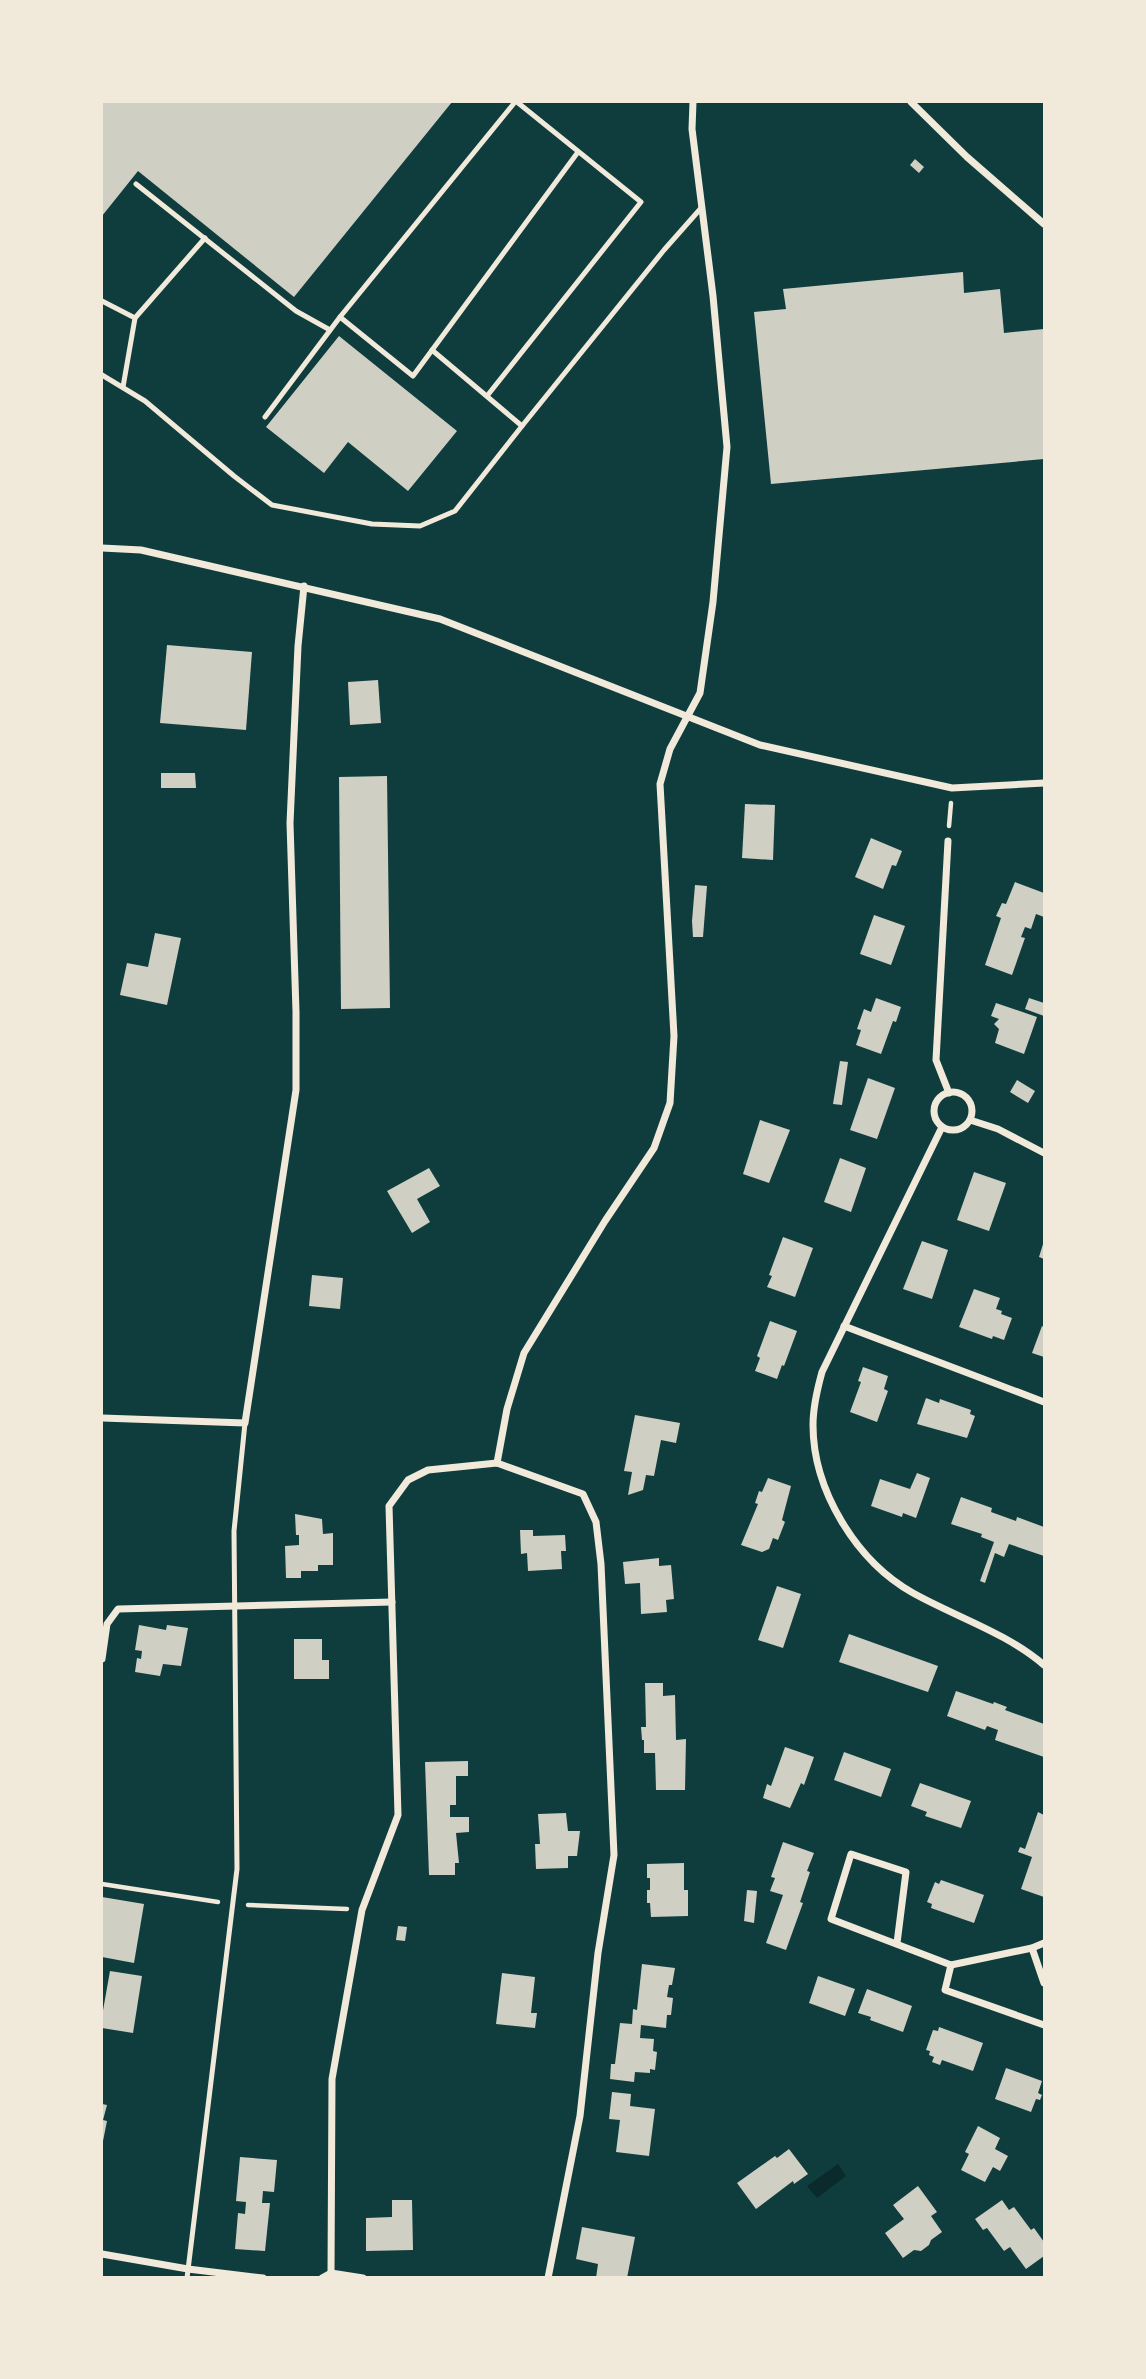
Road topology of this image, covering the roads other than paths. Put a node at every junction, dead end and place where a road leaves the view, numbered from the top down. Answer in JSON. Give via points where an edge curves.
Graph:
{"nodes":[{"id":1,"x":516,"y":102,"type":"edge"},
{"id":2,"x":693,"y":102,"type":"edge"},
{"id":3,"x":911,"y":102,"type":"edge"},
{"id":4,"x":578,"y":152,"type":"junction"},
{"id":5,"x":136,"y":184,"type":"dead end"},
{"id":6,"x":702,"y":207,"type":"junction"},
{"id":7,"x":1045,"y":224,"type":"edge"},
{"id":8,"x":205,"y":238,"type":"junction"},
{"id":9,"x":102,"y":301,"type":"edge"},
{"id":10,"x":340,"y":317,"type":"junction"},
{"id":11,"x":135,"y":318,"type":"junction"},
{"id":12,"x":330,"y":330,"type":"junction"},
{"id":13,"x":432,"y":350,"type":"junction"},
{"id":14,"x":102,"y":375,"type":"edge"},
{"id":15,"x":122,"y":387,"type":"junction"},
{"id":16,"x":487,"y":397,"type":"junction"},
{"id":17,"x":265,"y":417,"type":"dead end"},
{"id":18,"x":522,"y":426,"type":"junction"},
{"id":19,"x":102,"y":548,"type":"edge"},
{"id":20,"x":304,"y":586,"type":"junction"},
{"id":21,"x":690,"y":717,"type":"junction"},
{"id":22,"x":1045,"y":783,"type":"edge"},
{"id":23,"x":948,"y":841,"type":"road end"},
{"id":24,"x":949,"y":1093,"type":"junction"},
{"id":25,"x":970,"y":1120,"type":"junction"},
{"id":26,"x":942,"y":1127,"type":"junction"},
{"id":27,"x":1045,"y":1153,"type":"edge"},
{"id":28,"x":844,"y":1326,"type":"junction"},
{"id":29,"x":1045,"y":1402,"type":"edge"},
{"id":30,"x":102,"y":1418,"type":"edge"},
{"id":31,"x":246,"y":1423,"type":"junction"},
{"id":32,"x":497,"y":1463,"type":"junction"},
{"id":33,"x":392,"y":1602,"type":"junction"},
{"id":34,"x":234,"y":1604,"type":"junction"},
{"id":35,"x":102,"y":1659,"type":"edge"},
{"id":36,"x":1045,"y":1665,"type":"edge"},
{"id":37,"x":897,"y":1943,"type":"junction"},
{"id":38,"x":1045,"y":1943,"type":"edge"},
{"id":39,"x":1032,"y":1948,"type":"junction"},
{"id":40,"x":951,"y":1965,"type":"junction"},
{"id":41,"x":1045,"y":1983,"type":"edge"},
{"id":42,"x":1045,"y":2025,"type":"edge"},
{"id":43,"x":102,"y":2254,"type":"edge"},
{"id":44,"x":188,"y":2273,"type":"edge"},
{"id":45,"x":331,"y":2273,"type":"junction"},
{"id":46,"x":263,"y":2277,"type":"edge"},
{"id":47,"x":322,"y":2277,"type":"edge"},
{"id":48,"x":363,"y":2277,"type":"edge"},
{"id":49,"x":548,"y":2277,"type":"edge"}],
"edges":[{"from":1,"to":4,"type":"lane"},
{"from":1,"to":10,"type":"lane"},
{"from":2,"to":6,"type":"street"},
{"from":3,"to":7,"type":"street"},
{"from":4,"to":13,"type":"lane"},
{"from":4,"to":16,"type":"lane","via":[[641,202]]},
{"from":5,"to":8,"type":"lane"},
{"from":6,"to":18,"type":"lane"},
{"from":6,"to":21,"type":"street","via":[[727,447],[708,641],[700,694]]},
{"from":8,"to":11,"type":"lane"},
{"from":8,"to":12,"type":"lane","via":[[296,311]]},
{"from":9,"to":11,"type":"lane"},
{"from":10,"to":12,"type":"lane"},
{"from":10,"to":13,"type":"lane","via":[[413,376]]},
{"from":11,"to":15,"type":"lane"},
{"from":12,"to":17,"type":"lane"},
{"from":13,"to":16,"type":"lane"},
{"from":14,"to":15,"type":"lane"},
{"from":15,"to":18,"type":"lane","via":[[272,505],[372,524],[420,526],[455,511]]},
{"from":16,"to":18,"type":"lane"},
{"from":19,"to":20,"type":"street","via":[[141,550]]},
{"from":20,"to":21,"type":"street","via":[[440,619]]},
{"from":20,"to":31,"type":"street","via":[[290,823],[296,1090]]},
{"from":21,"to":22,"type":"street","via":[[760,745],[952,788]]},
{"from":21,"to":32,"type":"street","via":[[670,749],[660,785],[673,1023],[670,1103],[654,1148],[524,1353]]},
{"from":23,"to":24,"type":"street","via":[[936,1060]]},
{"from":24,"to":25,"type":"street","via":[[967,1097],[972,1108]]},
{"from":24,"to":26,"type":"street","via":[[938,1099],[934,1110]]},
{"from":25,"to":26,"type":"street","via":[[958,1130]]},
{"from":25,"to":27,"type":"street"},
{"from":26,"to":28,"type":"street"},
{"from":28,"to":29,"type":"street"},
{"from":28,"to":36,"type":"street","via":[[822,1372],[813,1427],[819,1465],[833,1503],[859,1548],[911,1592]]},
{"from":30,"to":31,"type":"street"},
{"from":31,"to":34,"type":"lane","via":[[233,1531]]},
{"from":32,"to":33,"type":"street","via":[[428,1470],[408,1480],[389,1506]]},
{"from":32,"to":49,"type":"street","via":[[583,1494],[596,1522],[601,1564],[614,1855],[580,2116]]},
{"from":33,"to":34,"type":"street"},
{"from":33,"to":45,"type":"street","via":[[398,1815],[362,1910],[332,2079]]},
{"from":34,"to":35,"type":"street","via":[[118,1609],[107,1624]]},
{"from":34,"to":44,"type":"lane","via":[[237,1868]]},
{"from":37,"to":37,"type":"street","via":[[906,1872],[851,1854],[831,1919]]},
{"from":37,"to":40,"type":"street"},
{"from":38,"to":39,"type":"street"},
{"from":39,"to":40,"type":"street"},
{"from":39,"to":41,"type":"street"},
{"from":40,"to":42,"type":"street","via":[[945,1990]]},
{"from":43,"to":44,"type":"street"},
{"from":44,"to":46,"type":"street"},
{"from":45,"to":47,"type":"street"},
{"from":45,"to":48,"type":"street"}]}
